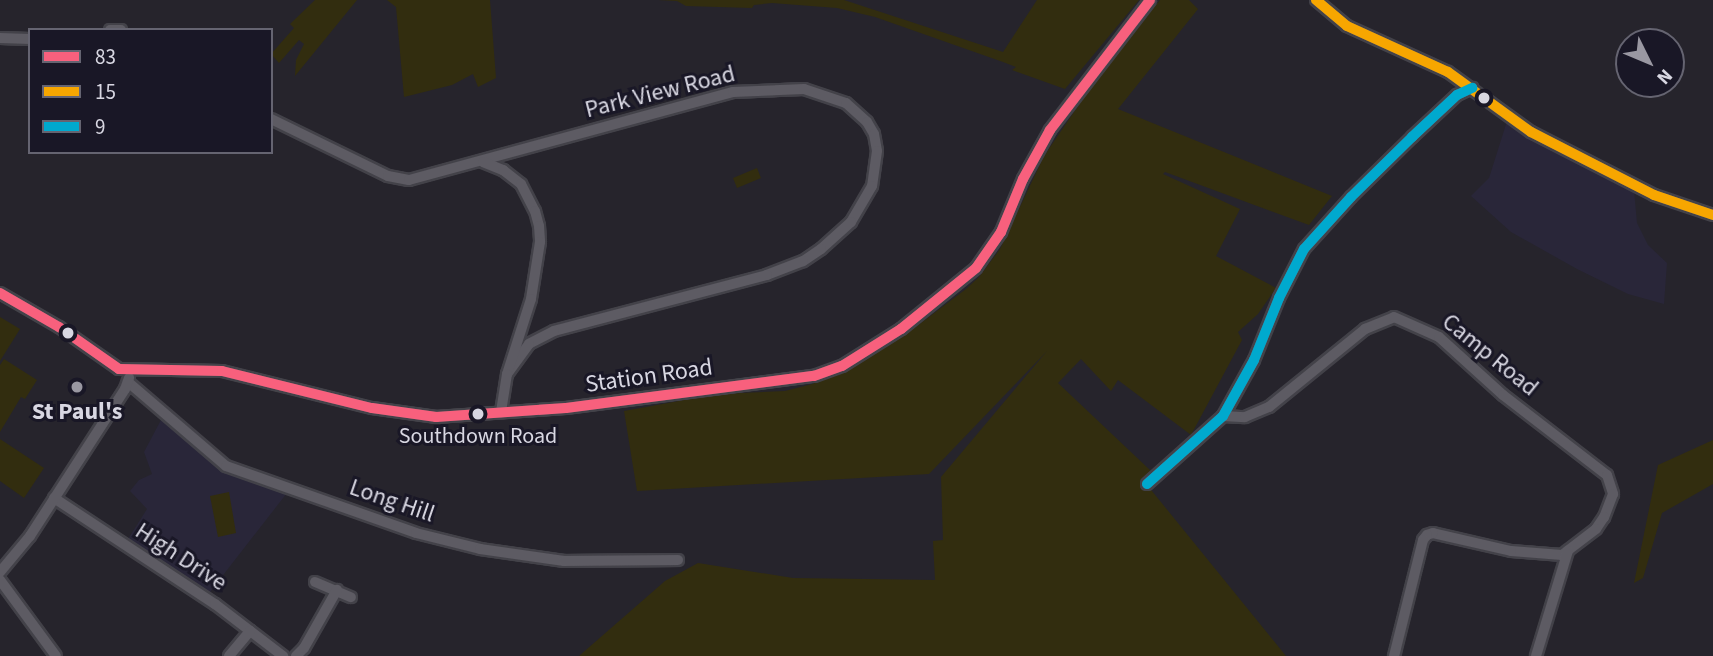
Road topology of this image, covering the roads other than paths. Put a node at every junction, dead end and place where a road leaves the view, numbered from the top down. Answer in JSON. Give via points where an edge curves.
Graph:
{"nodes":[{"id":1,"x":1150,"y":0,"type":"edge"},
{"id":2,"x":1315,"y":0,"type":"edge"},
{"id":3,"x":0,"y":38,"type":"edge"},
{"id":4,"x":28,"y":39,"type":"edge"},
{"id":5,"x":1457,"y":78,"type":"junction"},
{"id":6,"x":1472,"y":88,"type":"junction"},
{"id":7,"x":1454,"y":98,"type":"junction"},
{"id":8,"x":273,"y":120,"type":"edge"},
{"id":9,"x":483,"y":162,"type":"junction"},
{"id":10,"x":1713,"y":215,"type":"edge"},
{"id":11,"x":0,"y":293,"type":"edge"},
{"id":12,"x":506,"y":374,"type":"junction"},
{"id":13,"x":129,"y":377,"type":"junction"},
{"id":14,"x":501,"y":413,"type":"junction"},
{"id":15,"x":1223,"y":416,"type":"junction"},
{"id":16,"x":1147,"y":484,"type":"dead end"},
{"id":17,"x":54,"y":498,"type":"junction"},
{"id":18,"x":1568,"y":551,"type":"junction"},
{"id":19,"x":678,"y":560,"type":"dead end"},
{"id":20,"x":0,"y":572,"type":"edge"},
{"id":21,"x":0,"y":580,"type":"edge"},
{"id":22,"x":315,"y":582,"type":"dead end"},
{"id":23,"x":337,"y":590,"type":"junction"},
{"id":24,"x":351,"y":597,"type":"dead end"},
{"id":25,"x":250,"y":631,"type":"junction"},
{"id":26,"x":56,"y":656,"type":"edge"},
{"id":27,"x":229,"y":656,"type":"edge"},
{"id":28,"x":283,"y":656,"type":"edge"},
{"id":29,"x":296,"y":656,"type":"edge"},
{"id":30,"x":1394,"y":656,"type":"edge"},
{"id":31,"x":1536,"y":656,"type":"edge"}],
"edges":[{"from":1,"to":14,"type":"street","name":"Station Road","via":[[1050,130],[986,257],[901,329],[842,366],[814,376]]},
{"from":2,"to":5,"type":"street","via":[[1347,26]]},
{"from":3,"to":4,"type":"street"},
{"from":5,"to":6,"type":"street"},
{"from":5,"to":7,"type":"street"},
{"from":6,"to":7,"type":"street"},
{"from":6,"to":10,"type":"street","via":[[1531,132],[1654,195]]},
{"from":7,"to":15,"type":"street","via":[[1304,249]]},
{"from":8,"to":9,"type":"street","name":"Park View Road","via":[[398,179],[420,179]]},
{"from":9,"to":12,"type":"street","via":[[521,184],[539,226],[531,299]]},
{"from":9,"to":12,"type":"street","name":"Park View Road","via":[[721,94],[804,89],[832,96],[858,112],[874,134],[877,151],[872,186],[851,222],[803,261],[767,275],[554,331],[529,344]]},
{"from":11,"to":13,"type":"street","name":"Station Road","via":[[59,327]]},
{"from":12,"to":14,"type":"street"},
{"from":13,"to":14,"type":"street","name":"Station Road","via":[[222,371],[401,413],[436,417]]},
{"from":13,"to":17,"type":"street"},
{"from":13,"to":19,"type":"street","name":"Long Hill","via":[[226,466],[416,533],[480,549],[564,561]]},
{"from":15,"to":16,"type":"street"},
{"from":15,"to":18,"type":"street","name":"Camp Road","via":[[1257,413],[1364,329],[1390,317],[1406,321],[1439,337],[1503,395],[1607,475],[1613,494],[1604,517]]},
{"from":17,"to":20,"type":"street"},
{"from":17,"to":25,"type":"street","name":"High Drive"},
{"from":18,"to":30,"type":"street","via":[[1556,556],[1511,551],[1430,533],[1423,541]]},
{"from":18,"to":31,"type":"street"},
{"from":21,"to":26,"type":"street"},
{"from":22,"to":23,"type":"street"},
{"from":23,"to":24,"type":"street"},
{"from":23,"to":29,"type":"street"},
{"from":25,"to":27,"type":"street"},
{"from":25,"to":28,"type":"street","name":"High Drive"}]}
